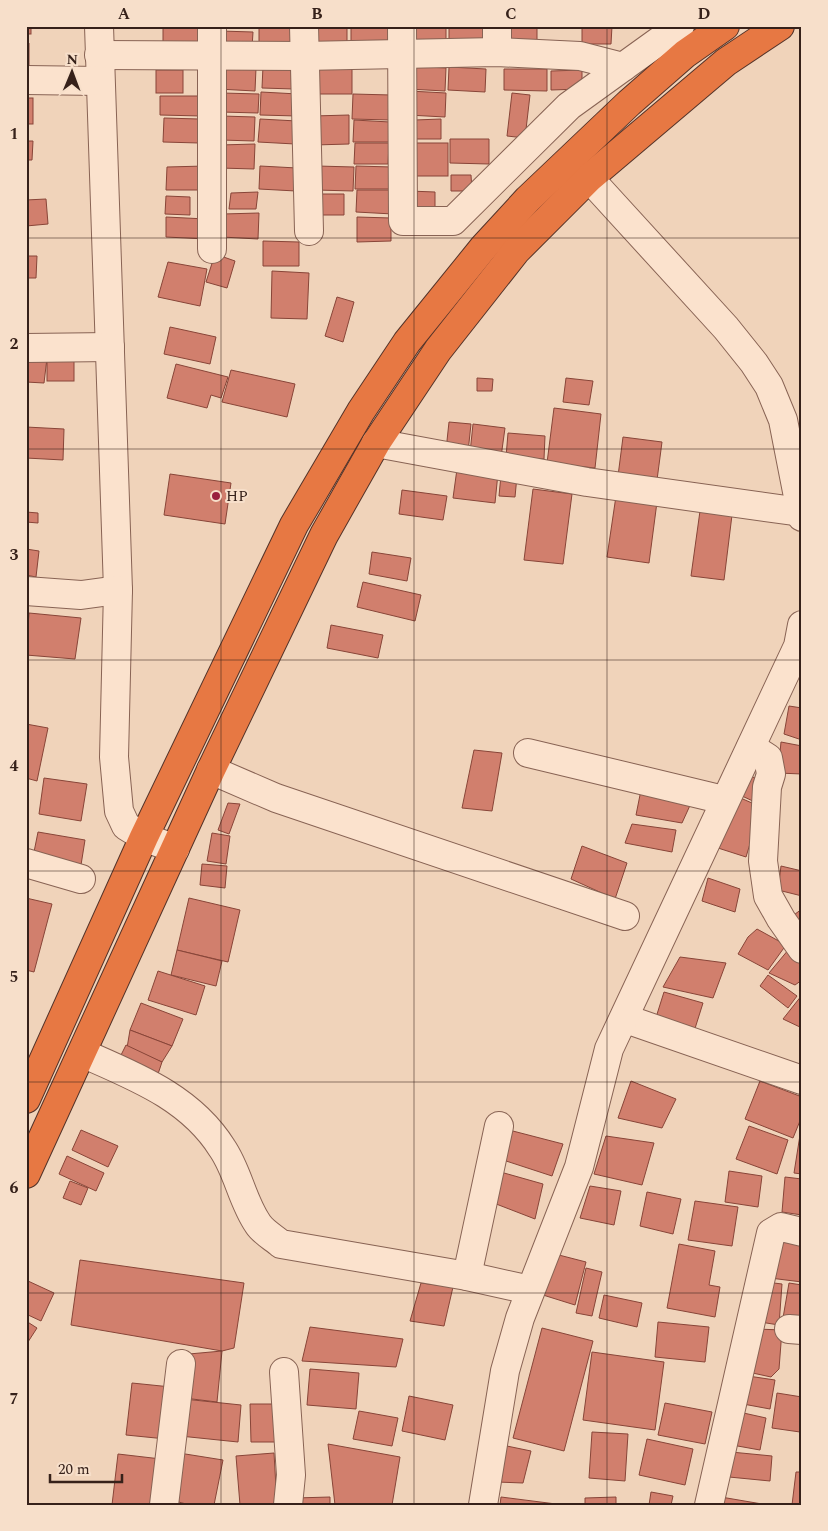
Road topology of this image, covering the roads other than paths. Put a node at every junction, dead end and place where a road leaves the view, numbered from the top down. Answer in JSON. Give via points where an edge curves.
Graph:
{"nodes":[{"id":1,"x":99,"y":26,"type":"edge"},
{"id":2,"x":212,"y":26,"type":"edge"},
{"id":3,"x":304,"y":26,"type":"edge"},
{"id":4,"x":680,"y":26,"type":"edge"},
{"id":5,"x":725,"y":26,"type":"edge"},
{"id":6,"x":780,"y":26,"type":"edge"},
{"id":7,"x":402,"y":39,"type":"edge"},
{"id":8,"x":497,"y":39,"type":"edge"},
{"id":9,"x":212,"y":54,"type":"junction"},
{"id":10,"x":304,"y":56,"type":"junction"},
{"id":11,"x":623,"y":67,"type":"junction"},
{"id":12,"x":99,"y":68,"type":"junction"},
{"id":13,"x":26,"y":80,"type":"edge"},
{"id":14,"x":589,"y":178,"type":"junction"},
{"id":15,"x":309,"y":231,"type":"dead end"},
{"id":16,"x":212,"y":250,"type":"dead end"},
{"id":17,"x":110,"y":347,"type":"junction"},
{"id":18,"x":26,"y":348,"type":"edge"},
{"id":19,"x":376,"y":443,"type":"junction"},
{"id":20,"x":801,"y":512,"type":"edge"},
{"id":21,"x":802,"y":517,"type":"edge"},
{"id":22,"x":118,"y":590,"type":"junction"},
{"id":23,"x":26,"y":591,"type":"edge"},
{"id":24,"x":802,"y":625,"type":"edge"},
{"id":25,"x":794,"y":669,"type":"edge"},
{"id":26,"x":751,"y":747,"type":"junction"},
{"id":27,"x":528,"y":753,"type":"dead end"},
{"id":28,"x":211,"y":770,"type":"junction"},
{"id":29,"x":724,"y":800,"type":"junction"},
{"id":30,"x":144,"y":837,"type":"junction"},
{"id":31,"x":175,"y":849,"type":"junction"},
{"id":32,"x":26,"y":863,"type":"edge"},
{"id":33,"x":81,"y":879,"type":"dead end"},
{"id":34,"x":625,"y":916,"type":"dead end"},
{"id":35,"x":802,"y":949,"type":"edge"},
{"id":36,"x":626,"y":1019,"type":"junction"},
{"id":37,"x":82,"y":1053,"type":"junction"},
{"id":38,"x":802,"y":1080,"type":"edge"},
{"id":39,"x":26,"y":1099,"type":"edge"},
{"id":40,"x":499,"y":1126,"type":"dead end"},
{"id":41,"x":26,"y":1174,"type":"edge"},
{"id":42,"x":802,"y":1232,"type":"edge"},
{"id":43,"x":467,"y":1276,"type":"junction"},
{"id":44,"x":530,"y":1290,"type":"junction"},
{"id":45,"x":181,"y":1364,"type":"dead end"},
{"id":46,"x":284,"y":1372,"type":"dead end"},
{"id":47,"x":164,"y":1505,"type":"edge"},
{"id":48,"x":288,"y":1505,"type":"edge"},
{"id":49,"x":483,"y":1505,"type":"edge"},
{"id":50,"x":709,"y":1505,"type":"edge"}],
"edges":[{"from":1,"to":12,"type":"street"},
{"from":2,"to":9,"type":"street"},
{"from":3,"to":10,"type":"street"},
{"from":4,"to":11,"type":"street"},
{"from":5,"to":30,"type":"highway","via":[[685,54],[630,102],[528,199],[482,248],[407,342],[361,411],[294,526]]},
{"from":6,"to":14,"type":"highway","via":[[726,62]]},
{"from":7,"to":8,"type":"street"},
{"from":7,"to":10,"type":"street"},
{"from":7,"to":11,"type":"street","via":[[404,221],[453,221],[569,106]]},
{"from":8,"to":11,"type":"street"},
{"from":9,"to":10,"type":"street"},
{"from":9,"to":12,"type":"street"},
{"from":9,"to":16,"type":"street"},
{"from":10,"to":15,"type":"street"},
{"from":12,"to":13,"type":"street"},
{"from":12,"to":17,"type":"street"},
{"from":14,"to":19,"type":"highway","via":[[516,251],[438,350]]},
{"from":14,"to":20,"type":"street","via":[[754,363],[783,420]]},
{"from":17,"to":18,"type":"street"},
{"from":17,"to":22,"type":"street"},
{"from":19,"to":20,"type":"street","via":[[587,482]]},
{"from":19,"to":28,"type":"highway","via":[[324,535]]},
{"from":20,"to":21,"type":"street"},
{"from":22,"to":23,"type":"street","via":[[81,595]]},
{"from":22,"to":30,"type":"street","via":[[114,757],[119,811],[126,826]]},
{"from":24,"to":25,"type":"street"},
{"from":25,"to":26,"type":"street"},
{"from":26,"to":29,"type":"street"},
{"from":26,"to":35,"type":"street","via":[[768,758],[771,774],[767,786],[763,860],[768,896]]},
{"from":27,"to":29,"type":"street"},
{"from":28,"to":31,"type":"highway"},
{"from":28,"to":34,"type":"street","via":[[276,798]]},
{"from":29,"to":36,"type":"street"},
{"from":30,"to":31,"type":"street"},
{"from":30,"to":39,"type":"highway"},
{"from":31,"to":37,"type":"highway"},
{"from":32,"to":33,"type":"street"},
{"from":36,"to":38,"type":"street"},
{"from":36,"to":44,"type":"street","via":[[610,1050],[579,1166]]},
{"from":37,"to":41,"type":"highway"},
{"from":37,"to":43,"type":"street","via":[[157,1087],[207,1127],[224,1149],[259,1226],[281,1244]]},
{"from":40,"to":43,"type":"street"},
{"from":42,"to":50,"type":"street","via":[[781,1227],[771,1233]]},
{"from":43,"to":44,"type":"street"},
{"from":44,"to":49,"type":"street","via":[[505,1370]]},
{"from":45,"to":47,"type":"street"},
{"from":46,"to":48,"type":"street","via":[[291,1475]]}]}
